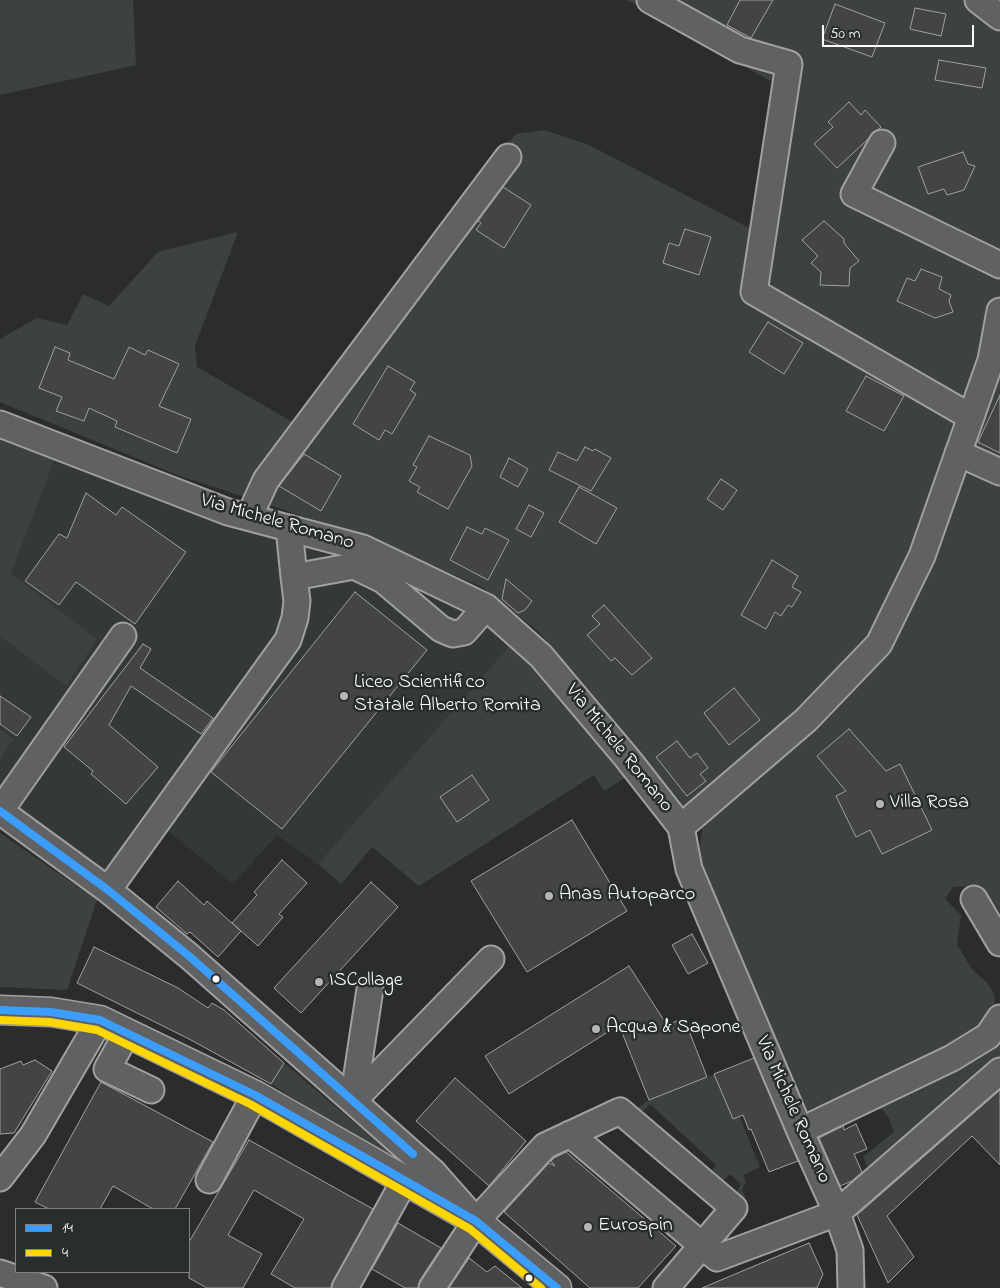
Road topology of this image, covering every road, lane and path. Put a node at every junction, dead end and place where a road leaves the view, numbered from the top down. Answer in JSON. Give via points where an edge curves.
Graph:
{"nodes":[{"id":1,"x":650,"y":0,"type":"edge"},
{"id":2,"x":978,"y":0,"type":"edge"},
{"id":3,"x":1000,"y":18,"type":"edge"},
{"id":4,"x":882,"y":143,"type":"dead end"},
{"id":5,"x":508,"y":157,"type":"dead end"},
{"id":6,"x":1000,"y":265,"type":"edge"},
{"id":7,"x":1000,"y":311,"type":"edge"},
{"id":8,"x":995,"y":359,"type":"edge"},
{"id":9,"x":990,"y":397,"type":"edge"},
{"id":10,"x":971,"y":417,"type":"junction"},
{"id":11,"x":0,"y":424,"type":"edge"},
{"id":12,"x":958,"y":453,"type":"junction"},
{"id":13,"x":1000,"y":472,"type":"edge"},
{"id":14,"x":249,"y":517,"type":"junction"},
{"id":15,"x":288,"y":528,"type":"junction"},
{"id":16,"x":294,"y":577,"type":"junction"},
{"id":17,"x":486,"y":607,"type":"junction"},
{"id":18,"x":123,"y":636,"type":"dead end"},
{"id":19,"x":0,"y":811,"type":"edge"},
{"id":20,"x":681,"y":827,"type":"junction"},
{"id":21,"x":108,"y":890,"type":"junction"},
{"id":22,"x":974,"y":899,"type":"dead end"},
{"id":23,"x":1000,"y":943,"type":"edge"},
{"id":24,"x":491,"y":959,"type":"dead end"},
{"id":25,"x":370,"y":989,"type":"dead end"},
{"id":26,"x":0,"y":1010,"type":"edge"},
{"id":27,"x":1000,"y":1018,"type":"edge"},
{"id":28,"x":100,"y":1020,"type":"junction"},
{"id":29,"x":127,"y":1034,"type":"junction"},
{"id":30,"x":1000,"y":1071,"type":"edge"},
{"id":31,"x":151,"y":1090,"type":"dead end"},
{"id":32,"x":255,"y":1095,"type":"junction"},
{"id":33,"x":353,"y":1101,"type":"junction"},
{"id":34,"x":800,"y":1131,"type":"junction"},
{"id":35,"x":570,"y":1134,"type":"junction"},
{"id":36,"x":0,"y":1178,"type":"edge"},
{"id":37,"x":209,"y":1180,"type":"dead end"},
{"id":38,"x":405,"y":1180,"type":"junction"},
{"id":39,"x":838,"y":1213,"type":"junction"},
{"id":40,"x":476,"y":1221,"type":"junction"},
{"id":41,"x":702,"y":1246,"type":"junction"},
{"id":42,"x":0,"y":1273,"type":"edge"},
{"id":43,"x":44,"y":1288,"type":"edge"},
{"id":44,"x":345,"y":1288,"type":"edge"},
{"id":45,"x":432,"y":1288,"type":"edge"},
{"id":46,"x":557,"y":1288,"type":"edge"},
{"id":47,"x":666,"y":1288,"type":"edge"},
{"id":48,"x":851,"y":1288,"type":"edge"}],
"edges":[{"from":1,"to":10,"type":"street","via":[[740,50],[789,64],[754,292]]},
{"from":2,"to":3,"type":"street"},
{"from":4,"to":6,"type":"street","via":[[854,194]]},
{"from":5,"to":14,"type":"street","via":[[266,480]]},
{"from":7,"to":8,"type":"street"},
{"from":8,"to":9,"type":"street"},
{"from":9,"to":10,"type":"street"},
{"from":10,"to":12,"type":"street"},
{"from":11,"to":14,"type":"street","name":"Via Michele Romano"},
{"from":12,"to":13,"type":"street"},
{"from":12,"to":20,"type":"street","via":[[922,556],[879,644],[806,720]]},
{"from":14,"to":15,"type":"street","name":"Via Michele Romano"},
{"from":15,"to":16,"type":"street"},
{"from":15,"to":17,"type":"street","name":"Via Michele Romano","via":[[363,548]]},
{"from":16,"to":17,"type":"street","via":[[354,566],[383,580],[441,629],[453,634],[464,632]]},
{"from":16,"to":21,"type":"street","via":[[297,601],[288,640]]},
{"from":17,"to":20,"type":"street","name":"Via Michele Romano","via":[[541,656]]},
{"from":18,"to":19,"type":"street"},
{"from":19,"to":21,"type":"street"},
{"from":20,"to":34,"type":"street","name":"Via Michele Romano","via":[[689,869]]},
{"from":21,"to":33,"type":"street","via":[[189,956]]},
{"from":22,"to":23,"type":"street"},
{"from":24,"to":33,"type":"street"},
{"from":25,"to":33,"type":"street"},
{"from":26,"to":28,"type":"main road","via":[[51,1012]]},
{"from":27,"to":34,"type":"street","via":[[988,1036],[952,1058]]},
{"from":28,"to":29,"type":"main road"},
{"from":28,"to":36,"type":"street","via":[[33,1135]]},
{"from":29,"to":31,"type":"street","via":[[107,1069]]},
{"from":29,"to":32,"type":"main road"},
{"from":30,"to":39,"type":"street"},
{"from":32,"to":37,"type":"street"},
{"from":32,"to":38,"type":"main road"},
{"from":33,"to":40,"type":"street","via":[[433,1172]]},
{"from":34,"to":39,"type":"street","name":"Via Michele Romano"},
{"from":35,"to":40,"type":"street","via":[[545,1146]]},
{"from":35,"to":41,"type":"street"},
{"from":35,"to":41,"type":"street","via":[[620,1111],[734,1208]]},
{"from":38,"to":40,"type":"main road"},
{"from":38,"to":44,"type":"street"},
{"from":39,"to":41,"type":"street","via":[[717,1258]]},
{"from":39,"to":48,"type":"street","name":"Via Michele Romano","via":[[850,1250]]},
{"from":40,"to":45,"type":"street"},
{"from":40,"to":46,"type":"main road"},
{"from":41,"to":47,"type":"street"},
{"from":42,"to":43,"type":"street"}]}
